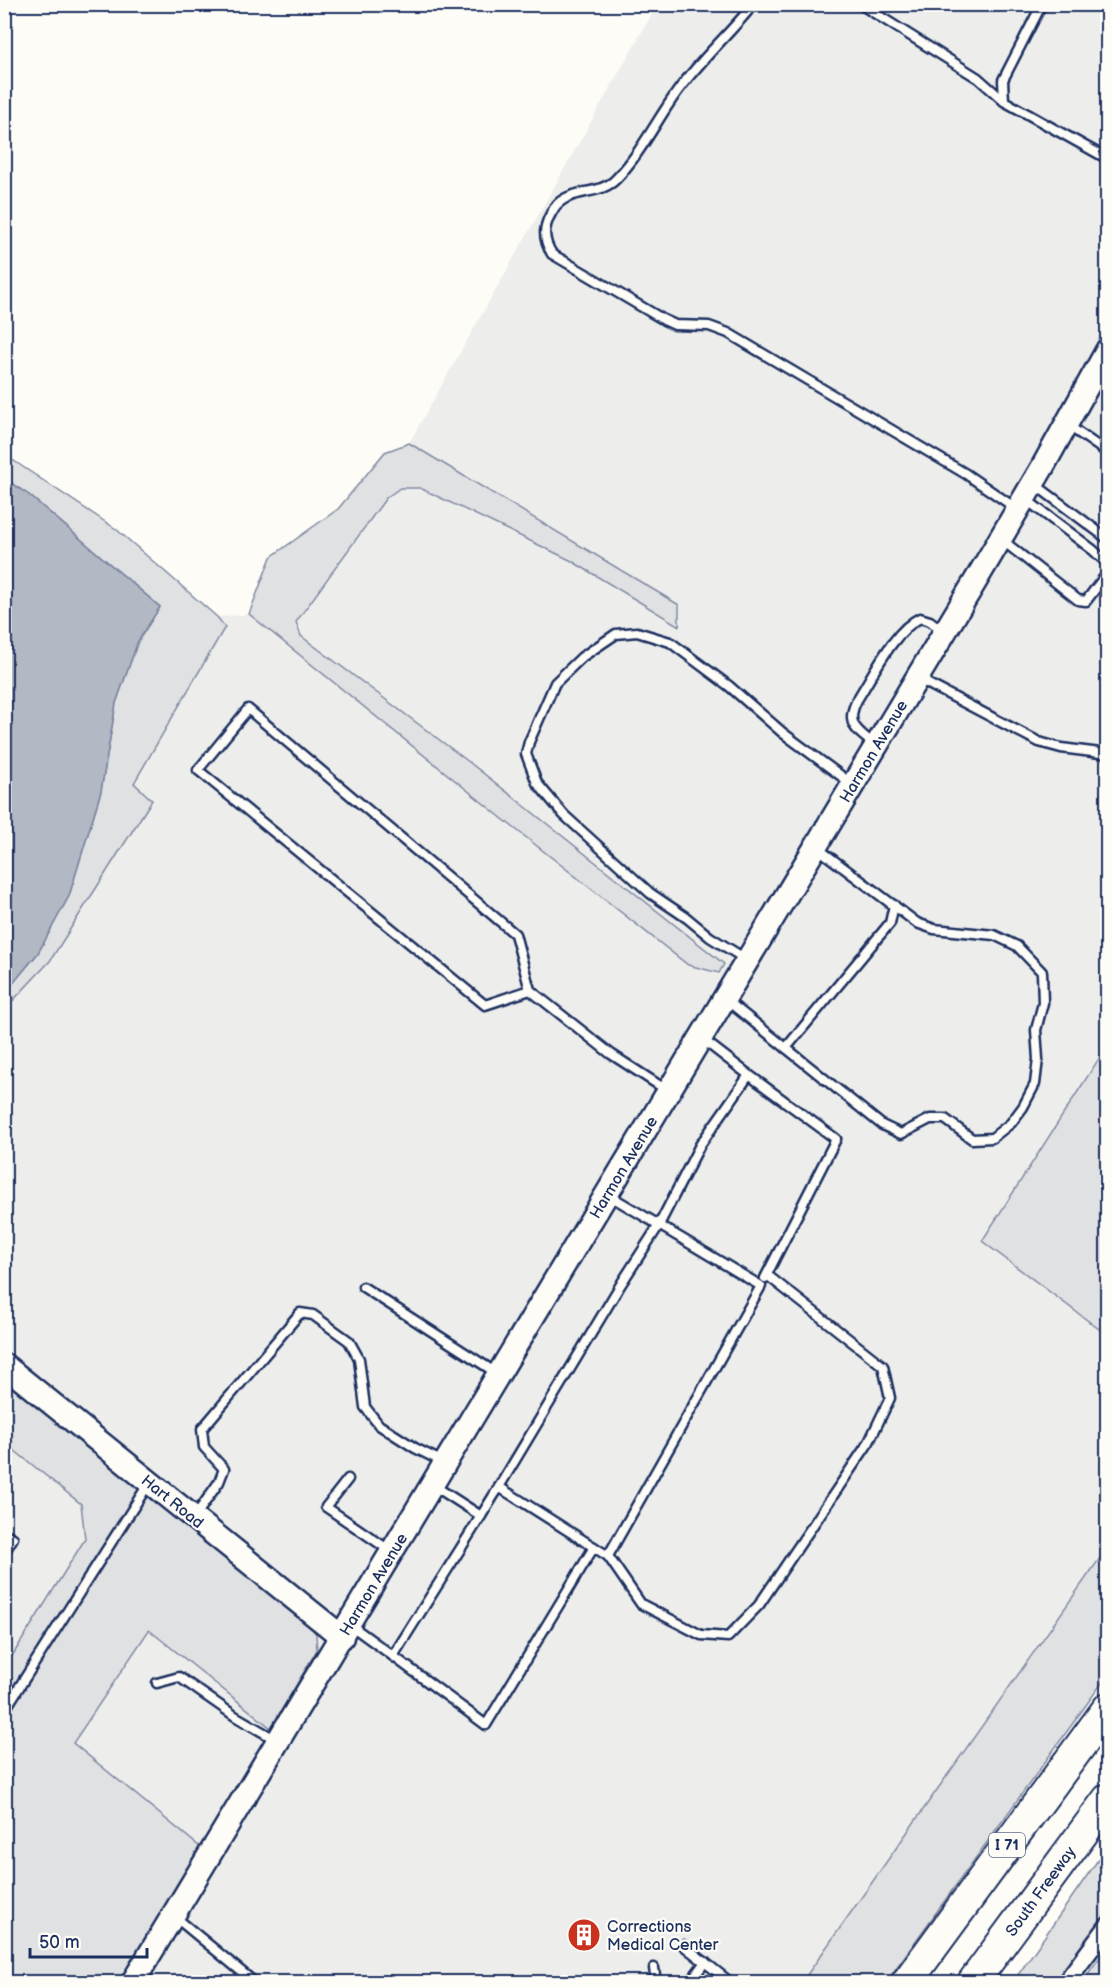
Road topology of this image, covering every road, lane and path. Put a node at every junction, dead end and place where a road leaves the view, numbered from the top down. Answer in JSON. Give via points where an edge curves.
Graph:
{"nodes":[{"id":1,"x":751,"y":4,"type":"edge"},
{"id":2,"x":860,"y":4,"type":"edge"},
{"id":3,"x":1042,"y":4,"type":"edge"},
{"id":4,"x":1004,"y":101,"type":"junction"},
{"id":5,"x":1107,"y":159,"type":"edge"},
{"id":6,"x":1107,"y":351,"type":"edge"},
{"id":7,"x":1066,"y":424,"type":"junction"},
{"id":8,"x":1107,"y":453,"type":"edge"},
{"id":9,"x":1025,"y":497,"type":"junction"},
{"id":10,"x":1000,"y":539,"type":"junction"},
{"id":11,"x":1107,"y":539,"type":"edge"},
{"id":12,"x":944,"y":632,"type":"junction"},
{"id":13,"x":917,"y":678,"type":"junction"},
{"id":14,"x":876,"y":746,"type":"junction"},
{"id":15,"x":1107,"y":754,"type":"edge"},
{"id":16,"x":853,"y":785,"type":"junction"},
{"id":17,"x":816,"y":847,"type":"junction"},
{"id":18,"x":894,"y":905,"type":"junction"},
{"id":19,"x":747,"y":960,"type":"junction"},
{"id":20,"x":531,"y":990,"type":"junction"},
{"id":21,"x":724,"y":999,"type":"junction"},
{"id":22,"x":701,"y":1038,"type":"junction"},
{"id":23,"x":786,"y":1048,"type":"junction"},
{"id":24,"x":749,"y":1075,"type":"junction"},
{"id":25,"x":669,"y":1091,"type":"junction"},
{"id":26,"x":607,"y":1193,"type":"junction"},
{"id":27,"x":659,"y":1226,"type":"junction"},
{"id":28,"x":767,"y":1275,"type":"junction"},
{"id":29,"x":761,"y":1286,"type":"junction"},
{"id":30,"x":363,"y":1287,"type":"dead end"},
{"id":31,"x":4,"y":1365,"type":"edge"},
{"id":32,"x":498,"y":1374,"type":"junction"},
{"id":33,"x":445,"y":1463,"type":"junction"},
{"id":34,"x":348,"y":1479,"type":"dead end"},
{"id":35,"x":149,"y":1482,"type":"junction"},
{"id":36,"x":432,"y":1485,"type":"junction"},
{"id":37,"x":499,"y":1487,"type":"junction"},
{"id":38,"x":481,"y":1515,"type":"junction"},
{"id":39,"x":194,"y":1518,"type":"junction"},
{"id":40,"x":4,"y":1533,"type":"edge"},
{"id":41,"x":594,"y":1547,"type":"junction"},
{"id":42,"x":392,"y":1552,"type":"junction"},
{"id":43,"x":4,"y":1553,"type":"edge"},
{"id":44,"x":608,"y":1556,"type":"junction"},
{"id":45,"x":345,"y":1630,"type":"junction"},
{"id":46,"x":393,"y":1656,"type":"junction"},
{"id":47,"x":158,"y":1683,"type":"dead end"},
{"id":48,"x":1107,"y":1708,"type":"edge"},
{"id":49,"x":4,"y":1710,"type":"edge"},
{"id":50,"x":279,"y":1741,"type":"junction"},
{"id":51,"x":1107,"y":1799,"type":"edge"},
{"id":52,"x":173,"y":1916,"type":"junction"},
{"id":53,"x":1107,"y":1926,"type":"edge"},
{"id":54,"x":683,"y":1945,"type":"dead end"},
{"id":55,"x":705,"y":1962,"type":"junction"},
{"id":56,"x":654,"y":1968,"type":"dead end"},
{"id":57,"x":133,"y":1983,"type":"edge"},
{"id":58,"x":254,"y":1983,"type":"edge"},
{"id":59,"x":656,"y":1983,"type":"edge"},
{"id":60,"x":696,"y":1983,"type":"edge"},
{"id":61,"x":730,"y":1983,"type":"edge"},
{"id":62,"x":907,"y":1983,"type":"edge"},
{"id":63,"x":973,"y":1983,"type":"edge"},
{"id":64,"x":1066,"y":1983,"type":"edge"}],
"edges":[{"from":1,"to":9,"type":"lane","via":[[678,91],[637,154],[614,181],[566,197],[557,204],[547,219],[546,246],[552,254],[664,320],[675,325],[709,326],[728,333],[966,474]]},
{"from":2,"to":4,"type":"lane","via":[[978,78]]},
{"from":3,"to":4,"type":"lane","via":[[1003,80]]},
{"from":4,"to":5,"type":"lane"},
{"from":6,"to":7,"type":"main road","name":"Harmon Avenue"},
{"from":7,"to":8,"type":"lane"},
{"from":7,"to":9,"type":"main road","name":"Harmon Avenue"},
{"from":9,"to":10,"type":"main road","name":"Harmon Avenue"},
{"from":9,"to":10,"type":"lane","via":[[1107,563],[1106,575],[1086,601],[1078,600]]},
{"from":9,"to":11,"type":"lane"},
{"from":10,"to":12,"type":"main road","name":"Harmon Avenue"},
{"from":12,"to":13,"type":"main road","name":"Harmon Avenue"},
{"from":12,"to":14,"type":"lane","via":[[920,618],[909,623],[857,700],[851,720]]},
{"from":13,"to":14,"type":"main road","name":"Harmon Avenue"},
{"from":13,"to":15,"type":"lane","via":[[1039,742]]},
{"from":14,"to":16,"type":"main road","name":"Harmon Avenue"},
{"from":16,"to":17,"type":"main road","name":"Harmon Avenue"},
{"from":16,"to":19,"type":"lane","via":[[670,642],[636,632],[616,634],[582,657],[555,683],[526,754],[537,783],[564,815],[650,893]]},
{"from":17,"to":18,"type":"lane"},
{"from":17,"to":19,"type":"main road","name":"Harmon Avenue"},
{"from":18,"to":23,"type":"lane","via":[[890,923]]},
{"from":18,"to":23,"type":"lane","via":[[917,923],[934,929],[994,935],[1017,946],[1042,972],[1035,1084],[1011,1123],[992,1138],[972,1139],[945,1119],[930,1119],[901,1134],[882,1125]]},
{"from":19,"to":21,"type":"main road","name":"Harmon Avenue"},
{"from":20,"to":20,"type":"lane","via":[[485,1005],[198,770],[248,709],[515,934]]},
{"from":20,"to":25,"type":"lane","via":[[611,1054]]},
{"from":21,"to":22,"type":"main road","name":"Harmon Avenue"},
{"from":21,"to":23,"type":"lane"},
{"from":22,"to":24,"type":"lane"},
{"from":22,"to":25,"type":"main road","name":"Harmon Avenue"},
{"from":24,"to":27,"type":"lane","via":[[700,1145]]},
{"from":24,"to":28,"type":"lane","via":[[836,1139]]},
{"from":25,"to":26,"type":"main road","name":"Harmon Avenue"},
{"from":26,"to":27,"type":"lane"},
{"from":26,"to":32,"type":"main road","name":"Harmon Avenue"},
{"from":27,"to":29,"type":"lane"},
{"from":27,"to":37,"type":"lane"},
{"from":28,"to":29,"type":"lane"},
{"from":28,"to":44,"type":"lane","via":[[883,1366],[890,1398],[869,1442],[759,1605],[728,1637],[701,1635],[641,1604]]},
{"from":29,"to":44,"type":"lane"},
{"from":30,"to":32,"type":"lane"},
{"from":31,"to":35,"type":"main road","name":"Hart Road"},
{"from":32,"to":33,"type":"main road","name":"Harmon Avenue"},
{"from":33,"to":36,"type":"main road","name":"Harmon Avenue"},
{"from":33,"to":39,"type":"lane","via":[[379,1425],[365,1407],[359,1359],[349,1341],[313,1315],[300,1313],[202,1429],[204,1447],[224,1469]]},
{"from":34,"to":42,"type":"lane","via":[[326,1507]]},
{"from":35,"to":39,"type":"main road","name":"Hart Road"},
{"from":35,"to":49,"type":"lane"},
{"from":36,"to":38,"type":"lane"},
{"from":36,"to":42,"type":"main road","name":"Harmon Avenue"},
{"from":37,"to":38,"type":"lane"},
{"from":37,"to":41,"type":"lane"},
{"from":38,"to":46,"type":"lane"},
{"from":39,"to":45,"type":"main road","name":"Hart Road"},
{"from":40,"to":43,"type":"lane","via":[[14,1539]]},
{"from":41,"to":44,"type":"lane"},
{"from":41,"to":46,"type":"lane","via":[[486,1725]]},
{"from":42,"to":45,"type":"main road","name":"Harmon Avenue"},
{"from":45,"to":46,"type":"lane"},
{"from":45,"to":50,"type":"main road","name":"Harmon Avenue"},
{"from":47,"to":50,"type":"lane","via":[[179,1677]]},
{"from":48,"to":62,"type":"highway","number":"I 71"},
{"from":50,"to":52,"type":"main road","name":"Harmon Avenue"},
{"from":51,"to":63,"type":"highway","name":"South Freeway"},
{"from":52,"to":57,"type":"main road","name":"Harmon Avenue"},
{"from":52,"to":58,"type":"lane"},
{"from":53,"to":64,"type":"street"},
{"from":54,"to":55,"type":"lane"},
{"from":55,"to":60,"type":"lane","via":[[696,1974]]},
{"from":55,"to":61,"type":"lane"},
{"from":56,"to":59,"type":"lane"}]}
